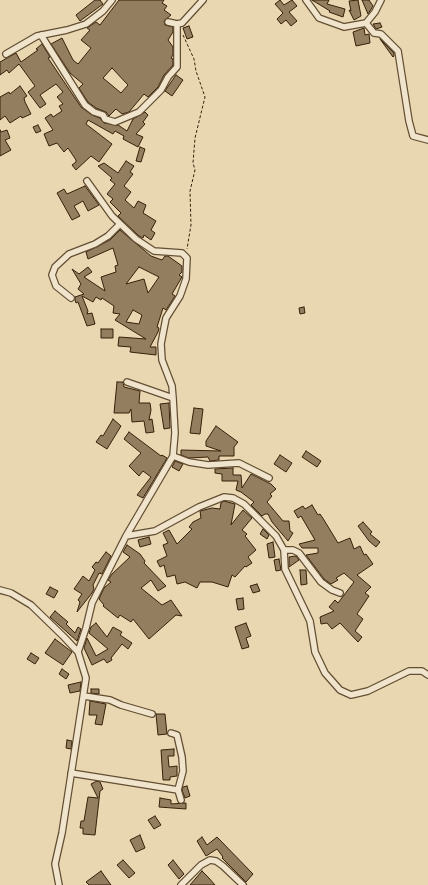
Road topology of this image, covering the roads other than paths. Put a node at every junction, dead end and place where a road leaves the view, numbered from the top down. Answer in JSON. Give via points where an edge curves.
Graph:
{"nodes":[{"id":1,"x":112,"y":0,"type":"edge"},
{"id":2,"x":203,"y":0,"type":"edge"},
{"id":3,"x":306,"y":0,"type":"edge"},
{"id":4,"x":381,"y":0,"type":"edge"},
{"id":5,"x":168,"y":22,"type":"dead end"},
{"id":6,"x":366,"y":23,"type":"junction"},
{"id":7,"x":177,"y":27,"type":"junction"},
{"id":8,"x":41,"y":35,"type":"junction"},
{"id":9,"x":6,"y":54,"type":"dead end"},
{"id":10,"x":428,"y":140,"type":"edge"},
{"id":11,"x":87,"y":181,"type":"dead end"},
{"id":12,"x":120,"y":224,"type":"junction"},
{"id":13,"x":71,"y":298,"type":"dead end"},
{"id":14,"x":127,"y":382,"type":"dead end"},
{"id":15,"x":173,"y":398,"type":"junction"},
{"id":16,"x":173,"y":456,"type":"junction"},
{"id":17,"x":269,"y":478,"type":"dead end"},
{"id":18,"x":126,"y":536,"type":"junction"},
{"id":19,"x":284,"y":550,"type":"junction"},
{"id":20,"x":0,"y":590,"type":"edge"},
{"id":21,"x":340,"y":593,"type":"dead end"},
{"id":22,"x":78,"y":652,"type":"junction"},
{"id":23,"x":428,"y":675,"type":"edge"},
{"id":24,"x":84,"y":696,"type":"junction"},
{"id":25,"x":152,"y":714,"type":"dead end"},
{"id":26,"x":171,"y":733,"type":"dead end"},
{"id":27,"x":71,"y":773,"type":"junction"},
{"id":28,"x":178,"y":790,"type":"junction"},
{"id":29,"x":181,"y":800,"type":"dead end"},
{"id":30,"x":59,"y":885,"type":"edge"},
{"id":31,"x":181,"y":885,"type":"edge"},
{"id":32,"x":243,"y":885,"type":"edge"}],
"edges":[{"from":1,"to":8,"type":"street","via":[[86,24]]},
{"from":2,"to":7,"type":"street"},
{"from":3,"to":6,"type":"street","via":[[319,18],[332,23],[344,27]]},
{"from":4,"to":6,"type":"street"},
{"from":5,"to":7,"type":"street"},
{"from":6,"to":10,"type":"street","via":[[374,33],[381,34],[398,51],[408,121],[413,136]]},
{"from":7,"to":8,"type":"street","via":[[177,67],[161,90],[139,112],[115,122],[105,119],[103,115],[85,105]]},
{"from":8,"to":9,"type":"street","via":[[22,43]]},
{"from":11,"to":12,"type":"street"},
{"from":12,"to":13,"type":"street","via":[[100,242],[70,254],[55,267],[52,275],[56,286]]},
{"from":12,"to":15,"type":"street","via":[[154,251],[186,255],[186,279],[180,296],[166,318],[161,344],[162,360],[172,386]]},
{"from":14,"to":15,"type":"street"},
{"from":15,"to":16,"type":"street","via":[[176,433]]},
{"from":16,"to":17,"type":"street","via":[[208,465],[239,463]]},
{"from":16,"to":18,"type":"street"},
{"from":18,"to":19,"type":"street","via":[[154,531],[216,499],[233,498],[259,518],[276,536]]},
{"from":18,"to":22,"type":"street","via":[[92,603]]},
{"from":19,"to":21,"type":"street","via":[[299,553],[321,582]]},
{"from":19,"to":23,"type":"street","via":[[285,569],[310,621],[315,652],[325,673],[340,690],[351,695],[368,691],[409,671],[422,671]]},
{"from":20,"to":22,"type":"street","via":[[11,593],[31,605]]},
{"from":22,"to":24,"type":"street","via":[[86,678]]},
{"from":24,"to":25,"type":"street","via":[[110,700]]},
{"from":24,"to":27,"type":"street"},
{"from":26,"to":28,"type":"street","via":[[177,735],[182,757],[183,771]]},
{"from":27,"to":28,"type":"street"},
{"from":27,"to":30,"type":"street","via":[[55,864]]},
{"from":28,"to":29,"type":"street"},
{"from":31,"to":32,"type":"street","via":[[201,865],[210,860],[223,866]]}]}
